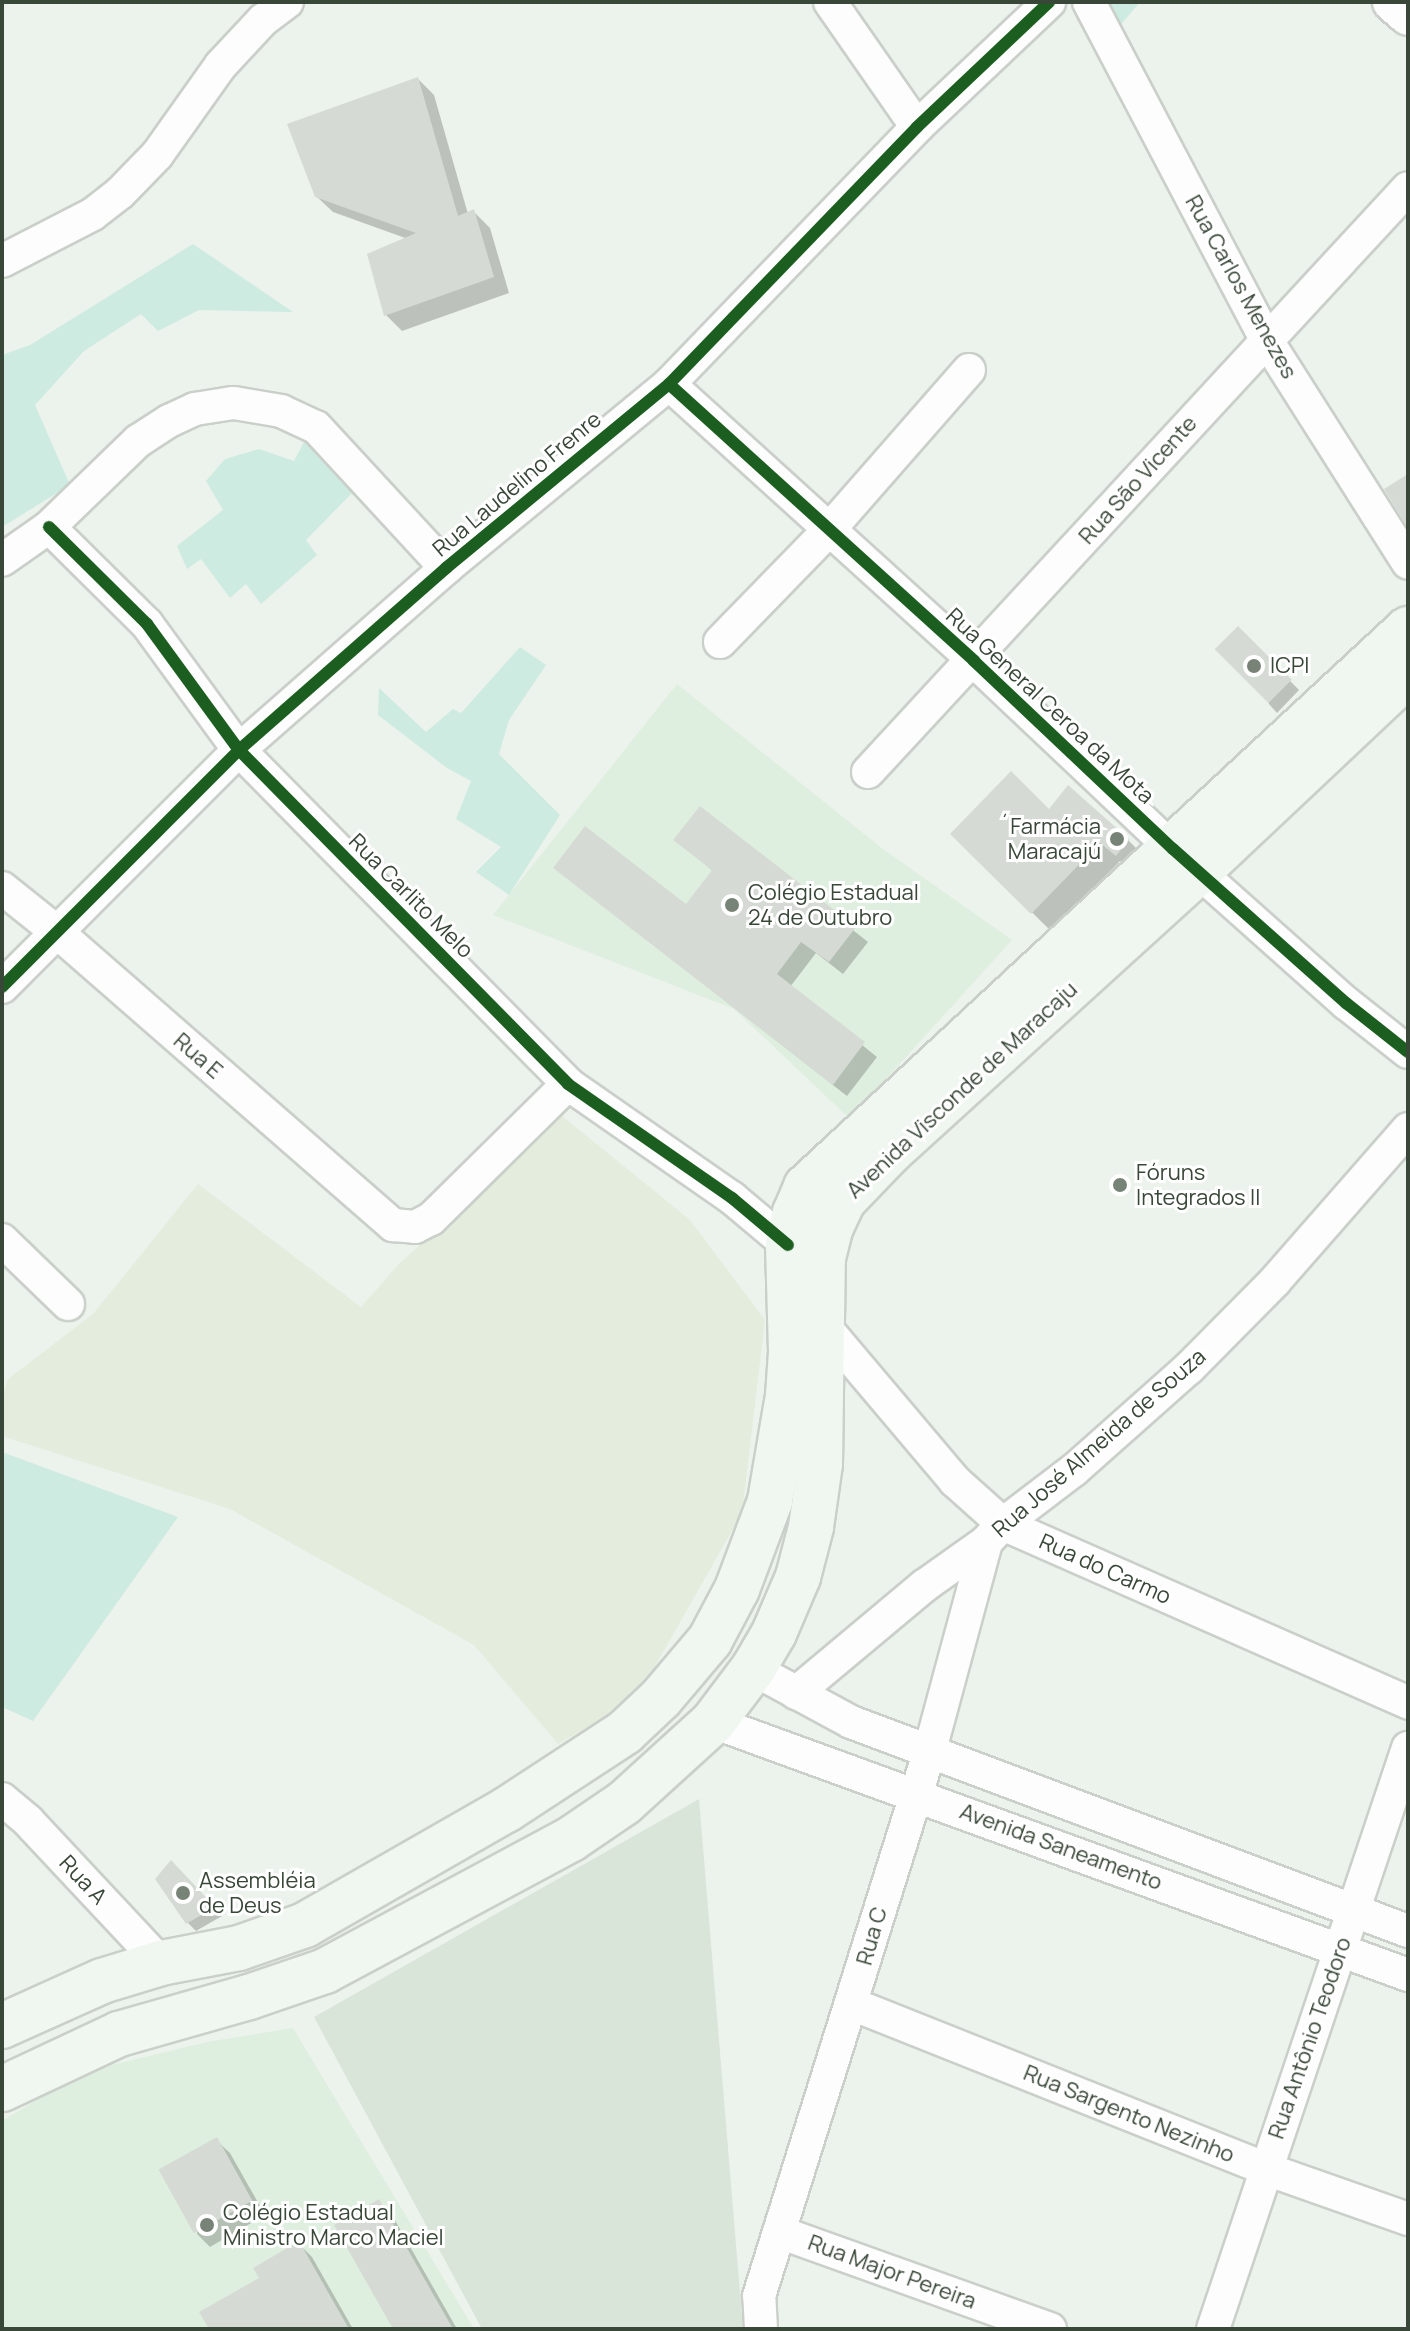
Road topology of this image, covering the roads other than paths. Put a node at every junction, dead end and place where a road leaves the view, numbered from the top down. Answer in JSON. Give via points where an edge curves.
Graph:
{"nodes":[{"id":1,"x":287,"y":2,"type":"edge"},
{"id":2,"x":830,"y":2,"type":"edge"},
{"id":3,"x":1049,"y":2,"type":"edge"},
{"id":4,"x":1089,"y":2,"type":"edge"},
{"id":5,"x":1392,"y":2,"type":"edge"},
{"id":6,"x":1408,"y":16,"type":"edge"},
{"id":7,"x":917,"y":127,"type":"junction"},
{"id":8,"x":1408,"y":188,"type":"edge"},
{"id":9,"x":2,"y":261,"type":"edge"},
{"id":10,"x":1266,"y":339,"type":"junction"},
{"id":11,"x":969,"y":370,"type":"dead end"},
{"id":12,"x":669,"y":384,"type":"junction"},
{"id":13,"x":49,"y":527,"type":"junction"},
{"id":14,"x":828,"y":531,"type":"junction"},
{"id":15,"x":2,"y":560,"type":"edge"},
{"id":16,"x":1408,"y":563,"type":"edge"},
{"id":17,"x":446,"y":568,"type":"junction"},
{"id":18,"x":1408,"y":629,"type":"edge"},
{"id":19,"x":720,"y":642,"type":"dead end"},
{"id":20,"x":974,"y":661,"type":"junction"},
{"id":21,"x":1408,"y":674,"type":"edge"},
{"id":22,"x":239,"y":750,"type":"junction"},
{"id":23,"x":868,"y":772,"type":"dead end"},
{"id":24,"x":1186,"y":860,"type":"junction"},
{"id":25,"x":2,"y":888,"type":"edge"},
{"id":26,"x":57,"y":932,"type":"junction"},
{"id":27,"x":2,"y":987,"type":"edge"},
{"id":28,"x":1408,"y":1052,"type":"edge"},
{"id":29,"x":568,"y":1084,"type":"junction"},
{"id":30,"x":1408,"y":1129,"type":"edge"},
{"id":31,"x":2,"y":1240,"type":"edge"},
{"id":32,"x":788,"y":1245,"type":"junction"},
{"id":33,"x":68,"y":1304,"type":"dead end"},
{"id":34,"x":824,"y":1326,"type":"junction"},
{"id":35,"x":995,"y":1533,"type":"junction"},
{"id":36,"x":753,"y":1669,"type":"junction"},
{"id":37,"x":796,"y":1693,"type":"junction"},
{"id":38,"x":1408,"y":1703,"type":"edge"},
{"id":39,"x":713,"y":1722,"type":"junction"},
{"id":40,"x":1408,"y":1748,"type":"edge"},
{"id":41,"x":930,"y":1750,"type":"junction"},
{"id":42,"x":914,"y":1796,"type":"junction"},
{"id":43,"x":2,"y":1799,"type":"edge"},
{"id":44,"x":1124,"y":1826,"type":"junction"},
{"id":45,"x":1110,"y":1864,"type":"junction"},
{"id":46,"x":1353,"y":1910,"type":"junction"},
{"id":47,"x":305,"y":1925,"type":"junction"},
{"id":48,"x":1408,"y":1931,"type":"edge"},
{"id":49,"x":239,"y":1948,"type":"junction"},
{"id":50,"x":1340,"y":1949,"type":"junction"},
{"id":51,"x":161,"y":1963,"type":"junction"},
{"id":52,"x":325,"y":1971,"type":"junction"},
{"id":53,"x":1408,"y":1975,"type":"edge"},
{"id":54,"x":249,"y":1997,"type":"junction"},
{"id":55,"x":852,"y":2004,"type":"junction"},
{"id":56,"x":2,"y":2026,"type":"edge"},
{"id":57,"x":2,"y":2089,"type":"edge"},
{"id":58,"x":1266,"y":2169,"type":"junction"},
{"id":59,"x":1408,"y":2219,"type":"edge"},
{"id":60,"x":779,"y":2232,"type":"junction"},
{"id":61,"x":761,"y":2329,"type":"edge"},
{"id":62,"x":1050,"y":2329,"type":"edge"},
{"id":63,"x":1213,"y":2329,"type":"edge"}],
"edges":[{"from":1,"to":9,"type":"street","via":[[221,65],[157,155],[120,193],[93,214]]},
{"from":2,"to":7,"type":"street"},
{"from":3,"to":7,"type":"street","name":"Rua Laudelino Frenre"},
{"from":4,"to":10,"type":"street","name":"Rua Carlos Menezes"},
{"from":5,"to":6,"type":"street"},
{"from":7,"to":12,"type":"street","name":"Rua Laudelino Frenre"},
{"from":8,"to":10,"type":"street","name":"Rua São Vicente"},
{"from":10,"to":16,"type":"street","name":"Rua Carlos Menezes"},
{"from":10,"to":20,"type":"street","name":"Rua São Vicente"},
{"from":11,"to":14,"type":"street"},
{"from":12,"to":14,"type":"street","name":"Rua General Ceroa da Mota"},
{"from":12,"to":17,"type":"street","name":"Rua Laudelino Frenre"},
{"from":13,"to":15,"type":"street"},
{"from":13,"to":17,"type":"street","via":[[138,441],[169,421],[195,409],[256,405],[316,427]]},
{"from":13,"to":22,"type":"street","name":"Rua Carlito Melo","via":[[147,624]]},
{"from":14,"to":19,"type":"street"},
{"from":14,"to":20,"type":"street","name":"Rua General Ceroa da Mota"},
{"from":17,"to":22,"type":"street","name":"Rua Laudelino Frenre"},
{"from":18,"to":24,"type":"main road","name":"Avenida Visconde de Maracaju"},
{"from":20,"to":23,"type":"street","name":"Rua São Vicente"},
{"from":20,"to":24,"type":"street","name":"Rua General Ceroa da Mota"},
{"from":21,"to":24,"type":"main road","name":"Avenida Visconde de Maracaju"},
{"from":22,"to":26,"type":"street","name":"Rua Laudelino Frenre"},
{"from":22,"to":29,"type":"street","name":"Rua Carlito Melo"},
{"from":24,"to":28,"type":"street","name":"Rua General Ceroa da Mota"},
{"from":24,"to":32,"type":"main road","name":"Avenida Visconde de Maracaju","via":[[825,1166],[802,1194]]},
{"from":24,"to":34,"type":"main road","name":"Avenida Visconde de Maracaju","via":[[850,1191],[823,1258]]},
{"from":25,"to":26,"type":"street","name":"Rua E"},
{"from":26,"to":27,"type":"street","name":"Rua Laudelino Frenre"},
{"from":26,"to":29,"type":"street","name":"Rua E","via":[[393,1225],[415,1227],[431,1219]]},
{"from":29,"to":32,"type":"street","name":"Rua Carlito Melo","via":[[732,1198]]},
{"from":30,"to":35,"type":"street","name":"Rua José Almeida de Souza","via":[[1275,1281],[1189,1368]]},
{"from":31,"to":33,"type":"street"},
{"from":32,"to":47,"type":"main road","name":"Avenida Visconde de Maracaju","via":[[790,1366],[770,1501],[737,1589],[710,1640],[625,1732],[506,1810]]},
{"from":34,"to":35,"type":"street","name":"Rua do Carmo"},
{"from":34,"to":36,"type":"main road","name":"Avenida Visconde de Maracaju","via":[[820,1464],[811,1527],[798,1577]]},
{"from":35,"to":37,"type":"street","name":"Rua José Almeida de Souza"},
{"from":35,"to":38,"type":"street","name":"Rua do Carmo"},
{"from":35,"to":41,"type":"street","name":"Rua C"},
{"from":36,"to":37,"type":"street","name":"Avenida Saneamento"},
{"from":36,"to":39,"type":"main road","name":"Avenida Visconde de Maracaju"},
{"from":37,"to":41,"type":"street","name":"Avenida Saneamento","via":[[851,1722]]},
{"from":39,"to":42,"type":"street","name":"Avenida Saneamento"},
{"from":39,"to":52,"type":"main road","name":"Avenida Visconde de Maracaju","via":[[624,1803],[571,1839]]},
{"from":40,"to":46,"type":"street","name":"Rua Antônio Teodoro"},
{"from":41,"to":42,"type":"street","name":"Rua C"},
{"from":41,"to":44,"type":"street","name":"Avenida Saneamento"},
{"from":42,"to":45,"type":"street","name":"Avenida Saneamento"},
{"from":42,"to":55,"type":"street","name":"Rua C"},
{"from":43,"to":51,"type":"street","name":"Rua A"},
{"from":44,"to":45,"type":"street"},
{"from":44,"to":46,"type":"street","name":"Avenida Saneamento"},
{"from":45,"to":50,"type":"street","name":"Avenida Saneamento"},
{"from":46,"to":48,"type":"street","name":"Avenida Saneamento"},
{"from":46,"to":50,"type":"street","name":"Rua Antônio Teodoro"},
{"from":47,"to":49,"type":"main road","name":"Avenida Visconde de Maracaju"},
{"from":47,"to":52,"type":"main road","via":[[306,1953]]},
{"from":49,"to":51,"type":"main road","name":"Avenida Visconde de Maracaju"},
{"from":49,"to":54,"type":"main road","via":[[257,1968]]},
{"from":50,"to":53,"type":"street","name":"Avenida Saneamento"},
{"from":50,"to":58,"type":"street","name":"Rua Antônio Teodoro"},
{"from":51,"to":56,"type":"main road","name":"Avenida Visconde de Maracaju","via":[[102,1981]]},
{"from":52,"to":54,"type":"main road","name":"Avenida Visconde de Maracaju"},
{"from":54,"to":57,"type":"main road","name":"Avenida Visconde de Maracaju","via":[[119,2034]]},
{"from":55,"to":58,"type":"street","name":"Rua Sargento Nezinho"},
{"from":55,"to":60,"type":"street","name":"Rua C"},
{"from":58,"to":59,"type":"street","name":"Rua Sargento Nezinho"},
{"from":58,"to":63,"type":"street","name":"Rua Antônio Teodoro"},
{"from":60,"to":61,"type":"street","name":"Rua C","via":[[759,2296]]},
{"from":60,"to":62,"type":"street","name":"Rua Major Pereira"}]}
